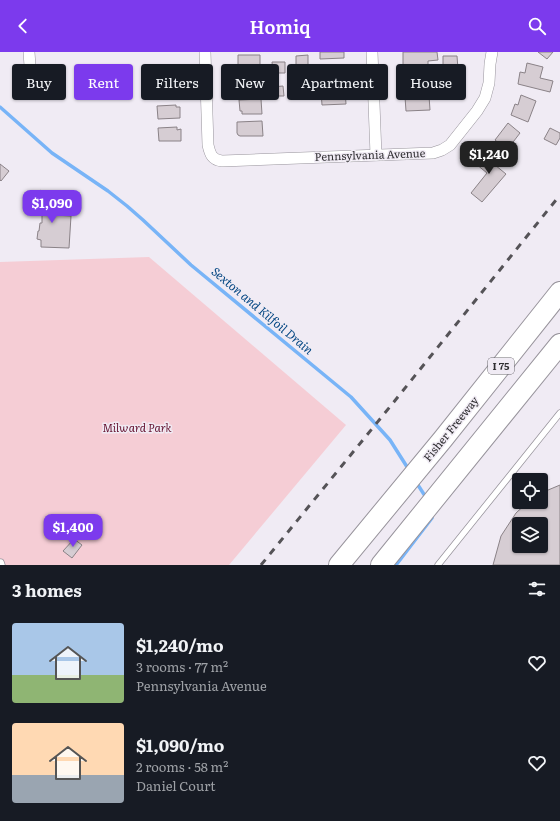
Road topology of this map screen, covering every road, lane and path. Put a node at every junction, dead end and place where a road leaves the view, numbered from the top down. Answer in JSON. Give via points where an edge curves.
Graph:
{"nodes":[{"id":1,"x":29,"y":52,"type":"edge"},
{"id":2,"x":205,"y":52,"type":"edge"},
{"id":3,"x":372,"y":52,"type":"edge"},
{"id":4,"x":492,"y":52,"type":"edge"},
{"id":5,"x":30,"y":64,"type":"edge"},
{"id":6,"x":376,"y":155,"type":"junction"},
{"id":7,"x":560,"y":292,"type":"edge"},
{"id":8,"x":560,"y":344,"type":"edge"},
{"id":9,"x":560,"y":414,"type":"edge"},
{"id":10,"x":0,"y":562,"type":"edge"},
{"id":11,"x":2,"y":565,"type":"edge"},
{"id":12,"x":339,"y":565,"type":"edge"},
{"id":13,"x":381,"y":565,"type":"edge"},
{"id":14,"x":438,"y":565,"type":"edge"}],
"edges":[{"from":1,"to":5,"type":"street"},
{"from":2,"to":6,"type":"street","name":"Pennsylvania Avenue","via":[[208,145],[214,158],[222,161]]},
{"from":3,"to":6,"type":"street"},
{"from":4,"to":6,"type":"street","name":"Pennsylvania Avenue","via":[[485,98],[450,144],[433,153]]},
{"from":7,"to":12,"type":"highway","name":"Fisher Freeway","number":"I 75","via":[[443,440]]},
{"from":8,"to":13,"type":"highway"},
{"from":9,"to":14,"type":"lane"},
{"from":10,"to":11,"type":"lane"}]}
